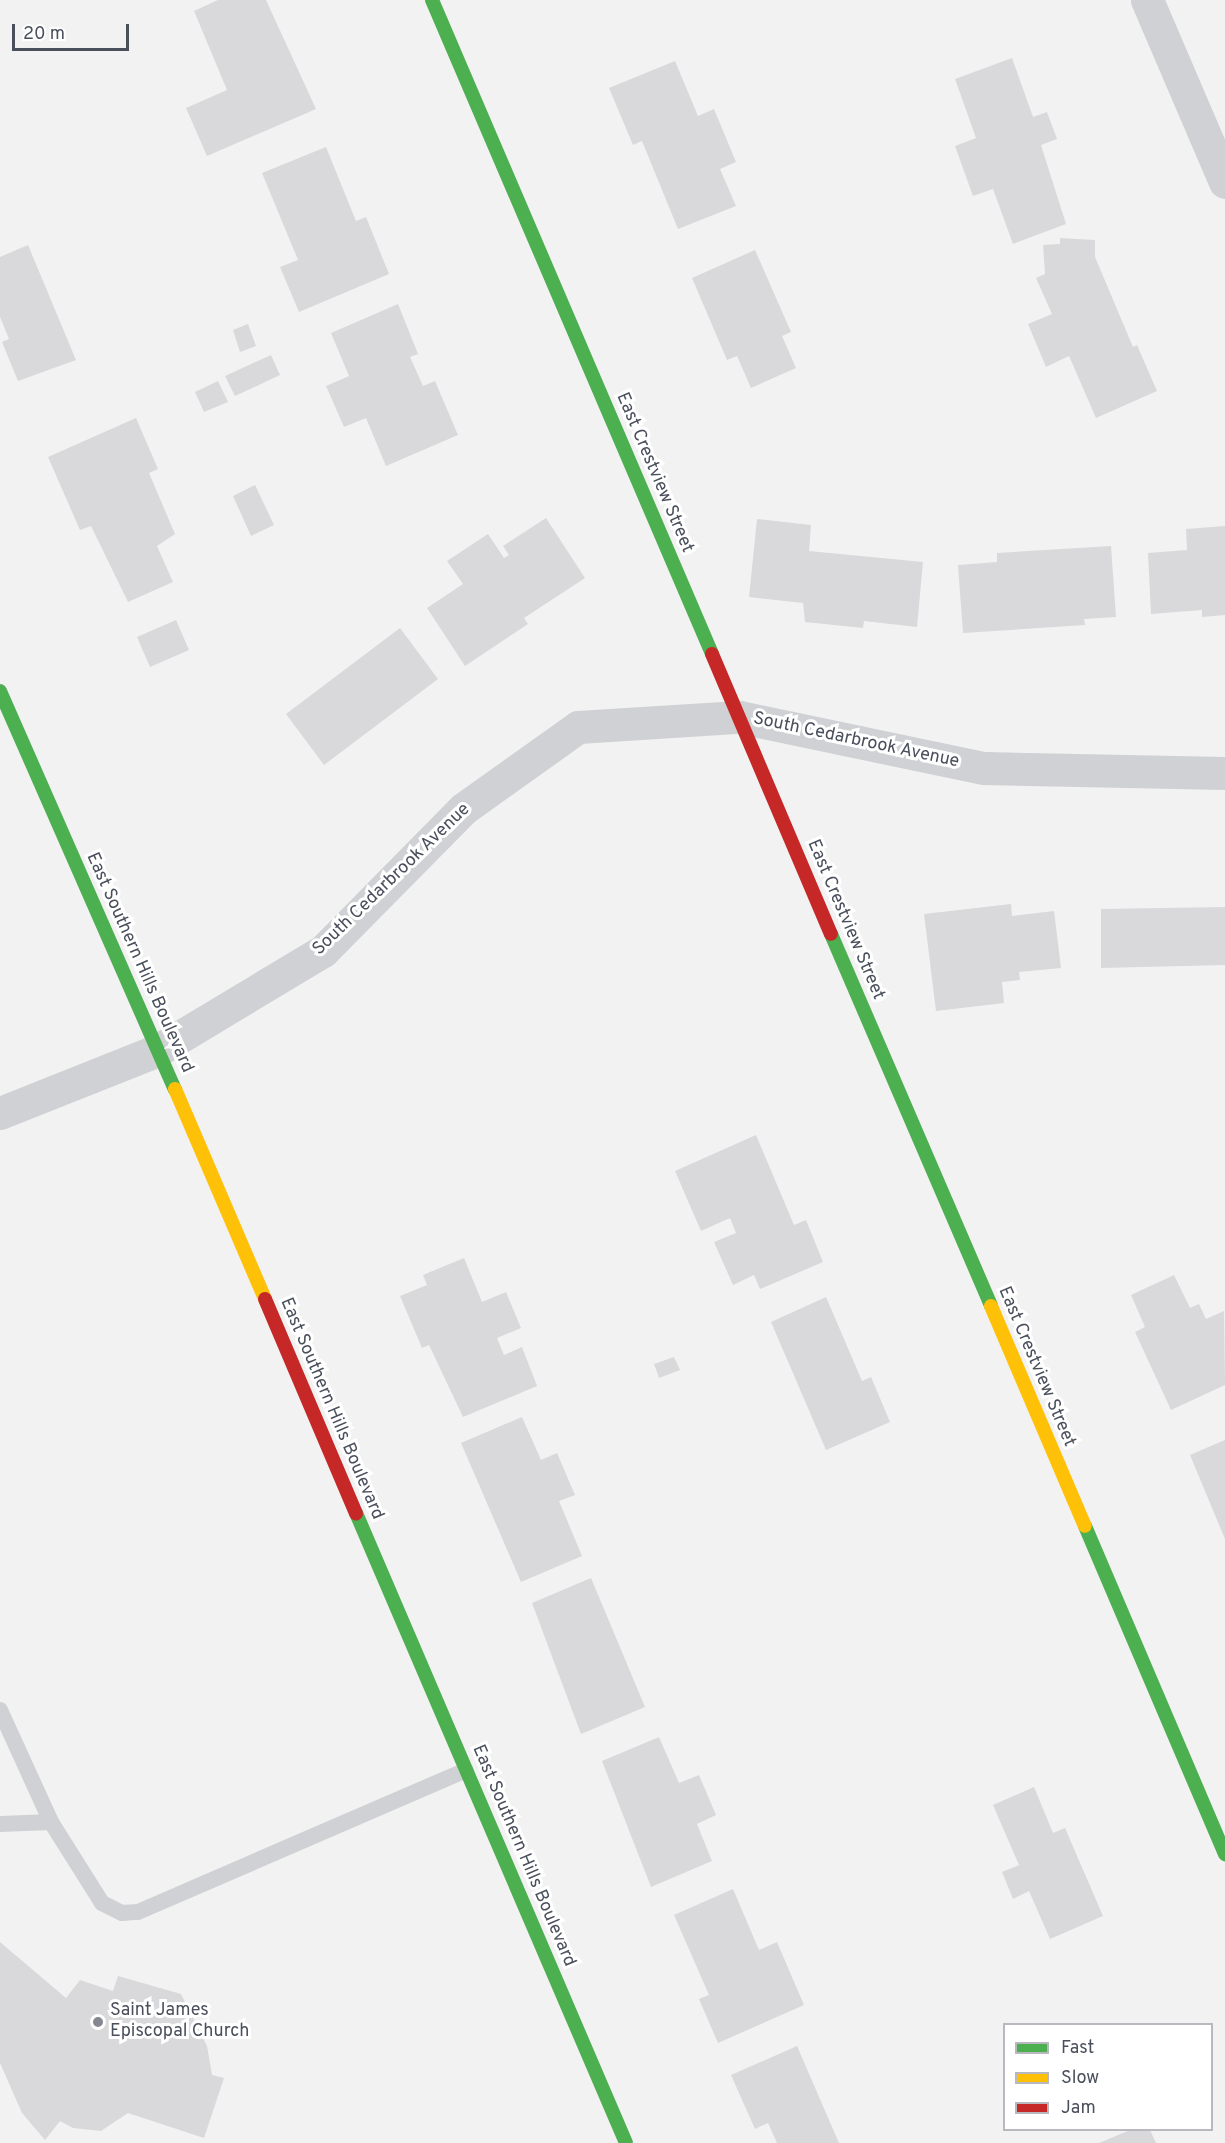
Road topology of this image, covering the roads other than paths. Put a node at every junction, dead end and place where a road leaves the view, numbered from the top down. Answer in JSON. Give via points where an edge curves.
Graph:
{"nodes":[{"id":1,"x":432,"y":0,"type":"edge"},
{"id":2,"x":1148,"y":0,"type":"edge"},
{"id":3,"x":1225,"y":182,"type":"edge"},
{"id":4,"x":0,"y":691,"type":"edge"},
{"id":5,"x":739,"y":717,"type":"junction"},
{"id":6,"x":1225,"y":773,"type":"edge"},
{"id":7,"x":158,"y":1050,"type":"junction"},
{"id":8,"x":0,"y":1113,"type":"edge"},
{"id":9,"x":0,"y":1710,"type":"edge"},
{"id":10,"x":466,"y":1770,"type":"junction"},
{"id":11,"x":51,"y":1822,"type":"junction"},
{"id":12,"x":0,"y":1824,"type":"edge"},
{"id":13,"x":1225,"y":1854,"type":"edge"},
{"id":14,"x":626,"y":2143,"type":"edge"}],
"edges":[{"from":1,"to":5,"type":"street","name":"East Crestview Street"},
{"from":2,"to":3,"type":"street"},
{"from":4,"to":7,"type":"street","name":"East Southern Hills Boulevard"},
{"from":5,"to":6,"type":"street","name":"South Cedarbrook Avenue","via":[[984,768]]},
{"from":5,"to":7,"type":"street","name":"South Cedarbrook Avenue","via":[[578,727],[463,809],[323,951]]},
{"from":5,"to":13,"type":"street","name":"East Crestview Street"},
{"from":7,"to":8,"type":"street","name":"South Cedarbrook Avenue"},
{"from":7,"to":10,"type":"street","name":"East Southern Hills Boulevard"},
{"from":9,"to":11,"type":"lane"},
{"from":10,"to":11,"type":"lane","via":[[138,1912],[122,1913],[102,1903]]},
{"from":10,"to":14,"type":"street","name":"East Southern Hills Boulevard"},
{"from":11,"to":12,"type":"lane"}]}
